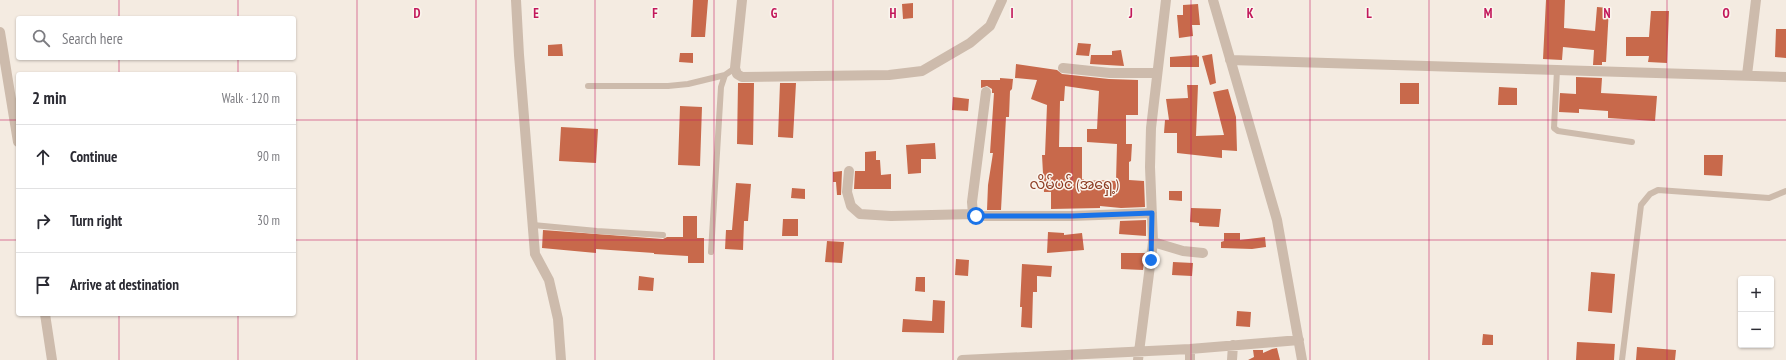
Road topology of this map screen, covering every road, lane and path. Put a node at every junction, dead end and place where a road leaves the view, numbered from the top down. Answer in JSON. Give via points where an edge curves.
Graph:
{"nodes":[{"id":1,"x":516,"y":0,"type":"edge"},
{"id":2,"x":742,"y":0,"type":"edge"},
{"id":3,"x":1002,"y":0,"type":"edge"},
{"id":4,"x":1166,"y":0,"type":"edge"},
{"id":5,"x":1212,"y":0,"type":"edge"},
{"id":6,"x":1756,"y":0,"type":"edge"},
{"id":7,"x":0,"y":32,"type":"edge"},
{"id":8,"x":1230,"y":60,"type":"junction"},
{"id":9,"x":735,"y":68,"type":"junction"},
{"id":10,"x":1063,"y":68,"type":"dead end"},
{"id":11,"x":1557,"y":70,"type":"junction"},
{"id":12,"x":1156,"y":73,"type":"junction"},
{"id":13,"x":725,"y":75,"type":"junction"},
{"id":14,"x":1747,"y":75,"type":"junction"},
{"id":15,"x":1786,"y":77,"type":"edge"},
{"id":16,"x":588,"y":86,"type":"dead end"},
{"id":17,"x":986,"y":92,"type":"dead end"},
{"id":18,"x":16,"y":130,"type":"edge"},
{"id":19,"x":1632,"y":142,"type":"dead end"},
{"id":20,"x":849,"y":171,"type":"dead end"},
{"id":21,"x":1786,"y":190,"type":"edge"},
{"id":22,"x":1152,"y":213,"type":"junction"},
{"id":23,"x":973,"y":214,"type":"junction"},
{"id":24,"x":533,"y":225,"type":"junction"},
{"id":25,"x":663,"y":234,"type":"dead end"},
{"id":26,"x":1153,"y":242,"type":"junction"},
{"id":27,"x":711,"y":252,"type":"dead end"},
{"id":28,"x":1203,"y":253,"type":"dead end"},
{"id":29,"x":45,"y":316,"type":"edge"},
{"id":30,"x":1298,"y":340,"type":"junction"},
{"id":31,"x":1233,"y":345,"type":"junction"},
{"id":32,"x":1190,"y":349,"type":"junction"},
{"id":33,"x":1139,"y":356,"type":"edge"},
{"id":34,"x":52,"y":360,"type":"edge"},
{"id":35,"x":561,"y":360,"type":"edge"},
{"id":36,"x":962,"y":360,"type":"edge"},
{"id":37,"x":1190,"y":360,"type":"edge"},
{"id":38,"x":1232,"y":360,"type":"edge"},
{"id":39,"x":1302,"y":360,"type":"edge"},
{"id":40,"x":1622,"y":360,"type":"edge"}],
"edges":[{"from":1,"to":24,"type":"street"},
{"from":2,"to":9,"type":"street"},
{"from":3,"to":9,"type":"street","via":[[990,26],[949,57],[922,71],[889,75],[742,77],[737,74]]},
{"from":4,"to":12,"type":"street"},
{"from":5,"to":8,"type":"street"},
{"from":6,"to":14,"type":"street"},
{"from":7,"to":18,"type":"street"},
{"from":8,"to":11,"type":"street"},
{"from":8,"to":30,"type":"street","via":[[1277,220]]},
{"from":9,"to":13,"type":"lane"},
{"from":10,"to":12,"type":"street","via":[[1096,72]]},
{"from":11,"to":14,"type":"street"},
{"from":11,"to":19,"type":"lane","via":[[1554,128],[1558,131]]},
{"from":12,"to":22,"type":"street","via":[[1150,128]]},
{"from":13,"to":16,"type":"lane","via":[[668,86]]},
{"from":13,"to":27,"type":"lane","via":[[721,87]]},
{"from":14,"to":15,"type":"street"},
{"from":17,"to":23,"type":"street","via":[[972,202]]},
{"from":20,"to":23,"type":"street","via":[[847,192],[851,206],[860,214]]},
{"from":21,"to":40,"type":"lane","via":[[1769,198],[1658,190],[1650,194],[1642,205]]},
{"from":22,"to":23,"type":"street","via":[[1019,217]]},
{"from":22,"to":26,"type":"street"},
{"from":24,"to":25,"type":"lane","via":[[597,232]]},
{"from":24,"to":35,"type":"street","via":[[535,254],[549,280],[558,319]]},
{"from":26,"to":28,"type":"street","via":[[1183,251]]},
{"from":26,"to":33,"type":"street"},
{"from":29,"to":34,"type":"street"},
{"from":30,"to":31,"type":"street"},
{"from":30,"to":39,"type":"street"},
{"from":31,"to":32,"type":"street"},
{"from":31,"to":38,"type":"street"},
{"from":32,"to":33,"type":"street"},
{"from":32,"to":37,"type":"street"},
{"from":33,"to":36,"type":"street","via":[[1066,354]]}]}
